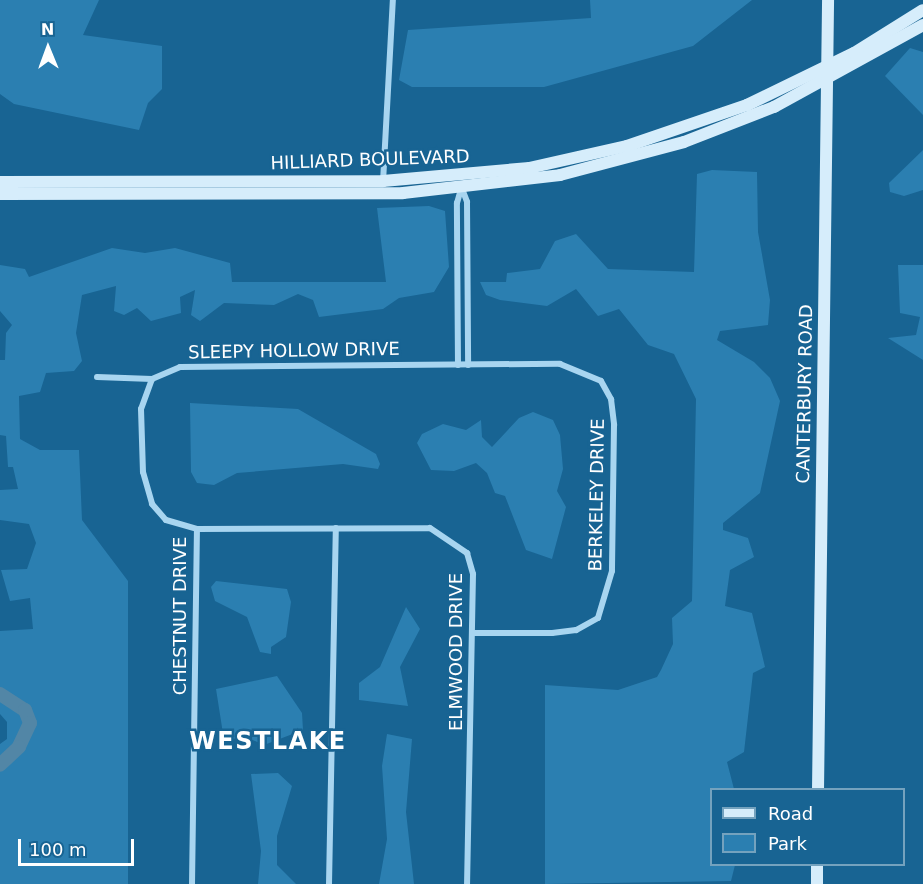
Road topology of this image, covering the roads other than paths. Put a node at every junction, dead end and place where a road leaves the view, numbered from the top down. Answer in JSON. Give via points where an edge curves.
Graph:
{"nodes":[{"id":1,"x":393,"y":0,"type":"edge"},
{"id":2,"x":828,"y":0,"type":"edge"},
{"id":3,"x":923,"y":10,"type":"edge"},
{"id":4,"x":923,"y":25,"type":"edge"},
{"id":5,"x":828,"y":67,"type":"junction"},
{"id":6,"x":828,"y":81,"type":"junction"},
{"id":7,"x":461,"y":176,"type":"junction"},
{"id":8,"x":0,"y":182,"type":"edge"},
{"id":9,"x":383,"y":187,"type":"junction"},
{"id":10,"x":461,"y":189,"type":"junction"},
{"id":11,"x":0,"y":194,"type":"edge"},
{"id":12,"x":458,"y":365,"type":"junction"},
{"id":13,"x":468,"y":365,"type":"junction"},
{"id":14,"x":97,"y":377,"type":"dead end"},
{"id":15,"x":152,"y":379,"type":"junction"},
{"id":16,"x":336,"y":528,"type":"junction"},
{"id":17,"x":197,"y":529,"type":"junction"},
{"id":18,"x":473,"y":633,"type":"junction"},
{"id":19,"x":818,"y":788,"type":"edge"},
{"id":20,"x":817,"y":866,"type":"edge"},
{"id":21,"x":192,"y":884,"type":"edge"},
{"id":22,"x":329,"y":884,"type":"edge"},
{"id":23,"x":467,"y":884,"type":"edge"},
{"id":24,"x":817,"y":884,"type":"edge"}],
"edges":[{"from":1,"to":9,"type":"street"},
{"from":2,"to":5,"type":"main road","name":"CANTERBURY ROAD"},
{"from":3,"to":5,"type":"main road","name":"HILLIARD BOULEVARD"},
{"from":4,"to":6,"type":"main road","name":"HILLIARD BOULEVARD"},
{"from":5,"to":6,"type":"main road","name":"CANTERBURY ROAD"},
{"from":5,"to":7,"type":"main road","name":"HILLIARD BOULEVARD","via":[[747,105],[648,140],[557,162]]},
{"from":6,"to":10,"type":"main road","name":"HILLIARD BOULEVARD","via":[[728,126],[652,152],[560,175]]},
{"from":6,"to":19,"type":"main road","name":"CANTERBURY ROAD"},
{"from":7,"to":9,"type":"main road","name":"HILLIARD BOULEVARD"},
{"from":7,"to":10,"type":"street"},
{"from":8,"to":9,"type":"main road","name":"HILLIARD BOULEVARD"},
{"from":9,"to":10,"type":"main road","name":"HILLIARD BOULEVARD"},
{"from":9,"to":11,"type":"main road","name":"HILLIARD BOULEVARD"},
{"from":10,"to":12,"type":"street","via":[[457,203]]},
{"from":10,"to":13,"type":"street","via":[[467,202]]},
{"from":12,"to":13,"type":"street","name":"BERKELEY DRIVE"},
{"from":12,"to":15,"type":"street","name":"SLEEPY HOLLOW DRIVE","via":[[180,367]]},
{"from":13,"to":18,"type":"street","name":"BERKELEY DRIVE","via":[[577,368],[601,381],[611,399],[614,425],[612,572],[598,618],[576,630],[552,633]]},
{"from":14,"to":15,"type":"street","name":"SLEEPY HOLLOW DRIVE"},
{"from":15,"to":17,"type":"street","name":"CHESTNUT DRIVE","via":[[141,409],[143,472],[152,504],[166,520]]},
{"from":16,"to":17,"type":"street","name":"ELMWOOD DRIVE"},
{"from":16,"to":18,"type":"street","name":"ELMWOOD DRIVE","via":[[430,528],[450,539],[467,553],[473,574]]},
{"from":16,"to":22,"type":"street"},
{"from":17,"to":21,"type":"street","name":"CHESTNUT DRIVE"},
{"from":18,"to":23,"type":"street","name":"ELMWOOD DRIVE"},
{"from":20,"to":24,"type":"main road"}]}
